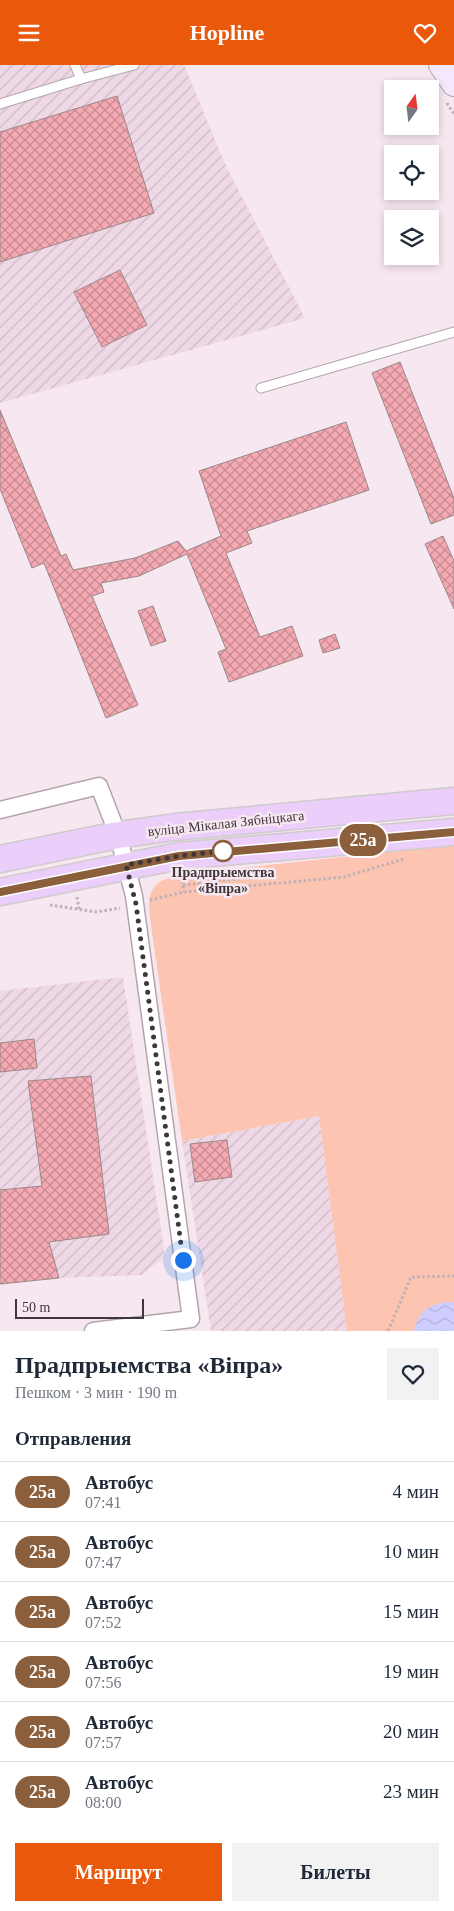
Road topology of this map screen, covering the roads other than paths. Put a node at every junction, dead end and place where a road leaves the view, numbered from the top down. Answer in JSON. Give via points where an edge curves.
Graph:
{"nodes":[{"id":1,"x":75,"y":65,"type":"edge"},
{"id":2,"x":134,"y":65,"type":"edge"},
{"id":3,"x":441,"y":65,"type":"edge"},
{"id":4,"x":81,"y":79,"type":"junction"},
{"id":5,"x":454,"y":84,"type":"edge"},
{"id":6,"x":0,"y":104,"type":"edge"},
{"id":7,"x":454,"y":333,"type":"edge"},
{"id":8,"x":261,"y":388,"type":"dead end"},
{"id":9,"x":454,"y":801,"type":"edge"},
{"id":10,"x":0,"y":810,"type":"edge"},
{"id":11,"x":454,"y":832,"type":"edge"},
{"id":12,"x":118,"y":835,"type":"junction"},
{"id":13,"x":0,"y":859,"type":"edge"},
{"id":14,"x":126,"y":865,"type":"junction"},
{"id":15,"x":0,"y":892,"type":"edge"},
{"id":16,"x":93,"y":1331,"type":"edge"}],
"edges":[{"from":1,"to":4,"type":"lane"},
{"from":2,"to":4,"type":"lane"},
{"from":3,"to":5,"type":"main road"},
{"from":4,"to":6,"type":"lane"},
{"from":7,"to":8,"type":"lane"},
{"from":9,"to":12,"type":"main road","name":"вуліца Мікалая Зябніцкага"},
{"from":10,"to":12,"type":"street","via":[[99,786]]},
{"from":11,"to":14,"type":"main road","name":"вуліца Мікалая Зябніцкага","via":[[223,851]]},
{"from":12,"to":13,"type":"main road","name":"вуліца Мікалая Зябніцкага"},
{"from":12,"to":14,"type":"street"},
{"from":14,"to":15,"type":"main road","name":"вуліца Мікалая Зябніцкага"},
{"from":14,"to":16,"type":"street","via":[[136,904],[191,1319]]}]}
